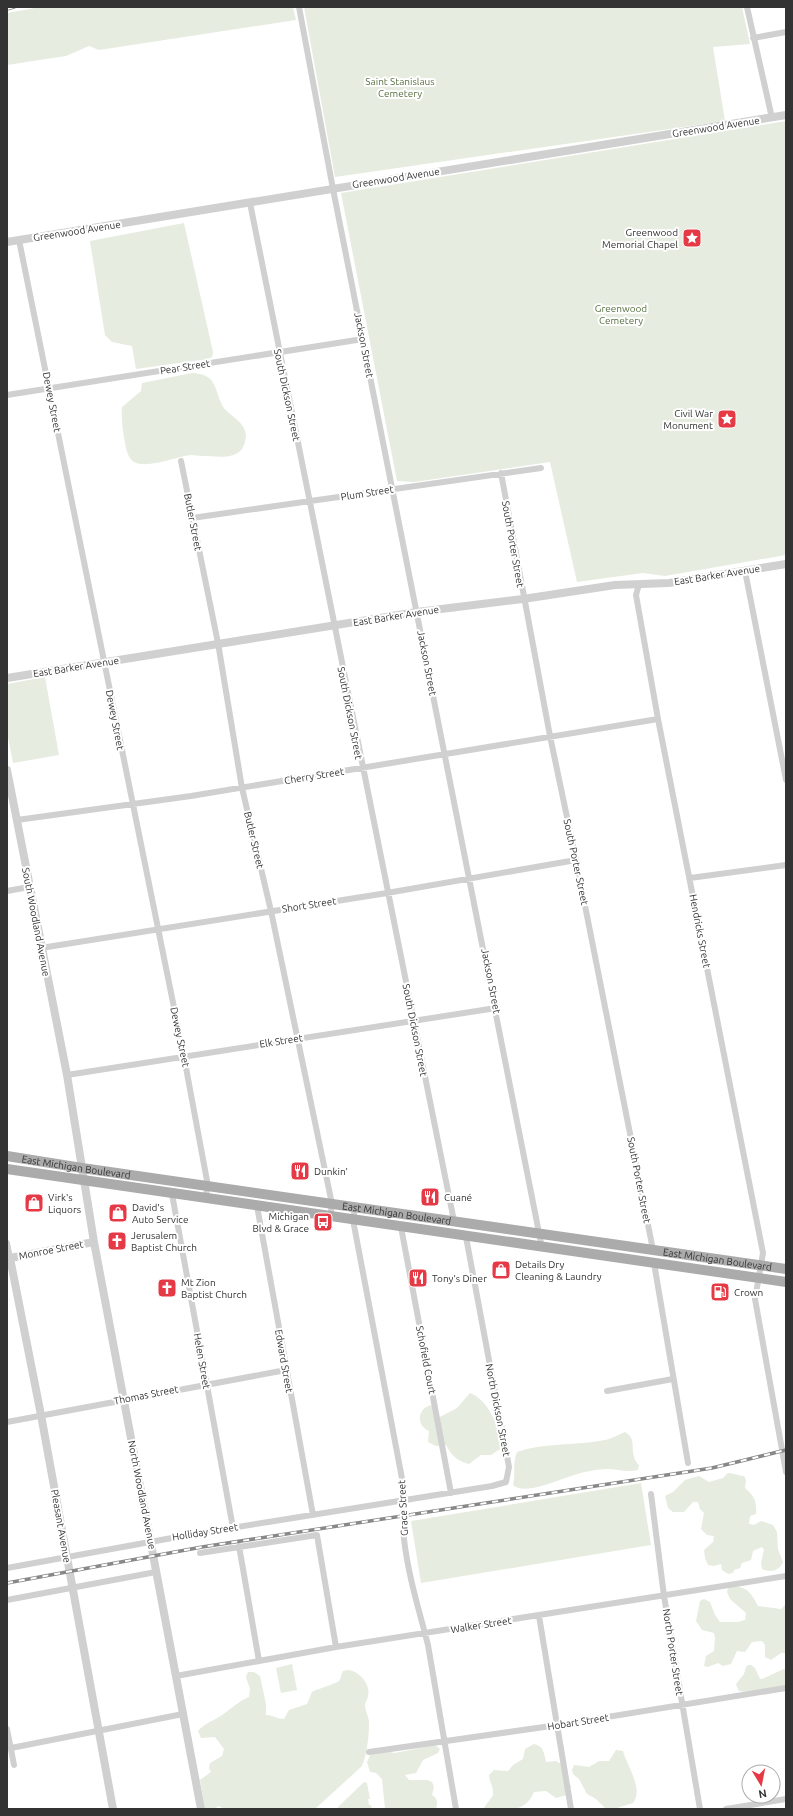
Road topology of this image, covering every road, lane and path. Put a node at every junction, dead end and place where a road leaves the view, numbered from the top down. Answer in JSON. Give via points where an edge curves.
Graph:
{"nodes":[{"id":1,"x":299,"y":7,"type":"edge"},
{"id":2,"x":747,"y":7,"type":"edge"},
{"id":3,"x":786,"y":32,"type":"edge"},
{"id":4,"x":753,"y":38,"type":"junction"},
{"id":5,"x":786,"y":116,"type":"edge"},
{"id":6,"x":772,"y":118,"type":"junction"},
{"id":7,"x":333,"y":189,"type":"junction"},
{"id":8,"x":250,"y":203,"type":"junction"},
{"id":9,"x":19,"y":240,"type":"junction"},
{"id":10,"x":7,"y":242,"type":"edge"},
{"id":11,"x":363,"y":339,"type":"junction"},
{"id":12,"x":278,"y":352,"type":"junction"},
{"id":13,"x":50,"y":389,"type":"junction"},
{"id":14,"x":7,"y":395,"type":"edge"},
{"id":15,"x":181,"y":461,"type":"dead end"},
{"id":16,"x":542,"y":468,"type":"dead end"},
{"id":17,"x":501,"y":473,"type":"junction"},
{"id":18,"x":393,"y":489,"type":"junction"},
{"id":19,"x":309,"y":501,"type":"junction"},
{"id":20,"x":192,"y":518,"type":"junction"},
{"id":21,"x":786,"y":564,"type":"edge"},
{"id":22,"x":745,"y":571,"type":"junction"},
{"id":23,"x":639,"y":584,"type":"junction"},
{"id":24,"x":523,"y":599,"type":"junction"},
{"id":25,"x":417,"y":612,"type":"junction"},
{"id":26,"x":333,"y":626,"type":"junction"},
{"id":27,"x":218,"y":643,"type":"junction"},
{"id":28,"x":104,"y":662,"type":"junction"},
{"id":29,"x":7,"y":678,"type":"edge"},
{"id":30,"x":658,"y":719,"type":"junction"},
{"id":31,"x":550,"y":736,"type":"junction"},
{"id":32,"x":444,"y":754,"type":"junction"},
{"id":33,"x":362,"y":768,"type":"junction"},
{"id":34,"x":7,"y":770,"type":"edge"},
{"id":35,"x":786,"y":780,"type":"edge"},
{"id":36,"x":242,"y":788,"type":"junction"},
{"id":37,"x":132,"y":803,"type":"junction"},
{"id":38,"x":17,"y":820,"type":"junction"},
{"id":39,"x":576,"y":860,"type":"junction"},
{"id":40,"x":786,"y":865,"type":"edge"},
{"id":41,"x":690,"y":878,"type":"junction"},
{"id":42,"x":470,"y":879,"type":"junction"},
{"id":43,"x":29,"y":887,"type":"junction"},
{"id":44,"x":7,"y":891,"type":"edge"},
{"id":45,"x":387,"y":893,"type":"junction"},
{"id":46,"x":271,"y":912,"type":"junction"},
{"id":47,"x":157,"y":930,"type":"junction"},
{"id":48,"x":41,"y":948,"type":"junction"},
{"id":49,"x":496,"y":1008,"type":"junction"},
{"id":50,"x":414,"y":1021,"type":"junction"},
{"id":51,"x":297,"y":1039,"type":"junction"},
{"id":52,"x":184,"y":1057,"type":"junction"},
{"id":53,"x":67,"y":1075,"type":"junction"},
{"id":54,"x":7,"y":1156,"type":"edge"},
{"id":55,"x":82,"y":1168,"type":"junction"},
{"id":56,"x":7,"y":1169,"type":"edge"},
{"id":57,"x":84,"y":1181,"type":"junction"},
{"id":58,"x":208,"y":1186,"type":"junction"},
{"id":59,"x":172,"y":1194,"type":"junction"},
{"id":60,"x":205,"y":1199,"type":"junction"},
{"id":61,"x":332,"y":1204,"type":"junction"},
{"id":62,"x":256,"y":1206,"type":"junction"},
{"id":63,"x":355,"y":1208,"type":"junction"},
{"id":64,"x":330,"y":1217,"type":"junction"},
{"id":65,"x":353,"y":1220,"type":"junction"},
{"id":66,"x":454,"y":1221,"type":"junction"},
{"id":67,"x":401,"y":1227,"type":"junction"},
{"id":68,"x":540,"y":1234,"type":"junction"},
{"id":69,"x":466,"y":1237,"type":"junction"},
{"id":70,"x":94,"y":1242,"type":"junction"},
{"id":71,"x":7,"y":1243,"type":"edge"},
{"id":72,"x":542,"y":1248,"type":"junction"},
{"id":73,"x":653,"y":1250,"type":"junction"},
{"id":74,"x":8,"y":1258,"type":"edge"},
{"id":75,"x":654,"y":1263,"type":"junction"},
{"id":76,"x":762,"y":1265,"type":"junction"},
{"id":77,"x":786,"y":1269,"type":"edge"},
{"id":78,"x":759,"y":1278,"type":"junction"},
{"id":79,"x":786,"y":1282,"type":"edge"},
{"id":80,"x":286,"y":1370,"type":"junction"},
{"id":81,"x":673,"y":1379,"type":"junction"},
{"id":82,"x":206,"y":1384,"type":"junction"},
{"id":83,"x":607,"y":1391,"type":"dead end"},
{"id":84,"x":124,"y":1400,"type":"junction"},
{"id":85,"x":41,"y":1415,"type":"junction"},
{"id":86,"x":7,"y":1422,"type":"edge"},
{"id":87,"x":786,"y":1428,"type":"edge"},
{"id":88,"x":778,"y":1430,"type":"junction"},
{"id":89,"x":785,"y":1461,"type":"edge"},
{"id":90,"x":688,"y":1463,"type":"dead end"},
{"id":91,"x":786,"y":1472,"type":"edge"},
{"id":92,"x":451,"y":1493,"type":"junction"},
{"id":93,"x":651,"y":1494,"type":"dead end"},
{"id":94,"x":404,"y":1500,"type":"junction"},
{"id":95,"x":313,"y":1516,"type":"junction"},
{"id":96,"x":233,"y":1528,"type":"junction"},
{"id":97,"x":150,"y":1542,"type":"junction"},
{"id":98,"x":239,"y":1546,"type":"junction"},
{"id":99,"x":200,"y":1553,"type":"dead end"},
{"id":100,"x":67,"y":1557,"type":"junction"},
{"id":101,"x":7,"y":1568,"type":"edge"},
{"id":102,"x":156,"y":1572,"type":"junction"},
{"id":103,"x":786,"y":1576,"type":"edge"},
{"id":104,"x":72,"y":1588,"type":"junction"},
{"id":105,"x":664,"y":1596,"type":"junction"},
{"id":106,"x":7,"y":1600,"type":"edge"},
{"id":107,"x":539,"y":1616,"type":"junction"},
{"id":108,"x":425,"y":1634,"type":"junction"},
{"id":109,"x":336,"y":1647,"type":"junction"},
{"id":110,"x":259,"y":1661,"type":"junction"},
{"id":111,"x":176,"y":1676,"type":"junction"},
{"id":112,"x":786,"y":1688,"type":"edge"},
{"id":113,"x":681,"y":1706,"type":"junction"},
{"id":114,"x":183,"y":1714,"type":"junction"},
{"id":115,"x":558,"y":1725,"type":"junction"},
{"id":116,"x":7,"y":1729,"type":"edge"},
{"id":117,"x":99,"y":1731,"type":"junction"},
{"id":118,"x":445,"y":1742,"type":"junction"},
{"id":119,"x":11,"y":1748,"type":"junction"},
{"id":120,"x":369,"y":1752,"type":"dead end"},
{"id":121,"x":14,"y":1765,"type":"dead end"},
{"id":122,"x":786,"y":1799,"type":"edge"},
{"id":123,"x":113,"y":1809,"type":"edge"},
{"id":124,"x":200,"y":1809,"type":"edge"},
{"id":125,"x":456,"y":1809,"type":"edge"},
{"id":126,"x":571,"y":1809,"type":"edge"},
{"id":127,"x":700,"y":1809,"type":"edge"},
{"id":128,"x":726,"y":1809,"type":"edge"}],
"edges":[{"from":1,"to":7,"type":"street","name":"Jackson Street"},
{"from":2,"to":4,"type":"street"},
{"from":3,"to":4,"type":"street"},
{"from":4,"to":6,"type":"street"},
{"from":5,"to":6,"type":"street","name":"Greenwood Avenue"},
{"from":6,"to":7,"type":"street","name":"Greenwood Avenue"},
{"from":7,"to":8,"type":"street","name":"Greenwood Avenue"},
{"from":7,"to":11,"type":"street","name":"Jackson Street"},
{"from":8,"to":9,"type":"street","name":"Greenwood Avenue"},
{"from":8,"to":12,"type":"street","name":"South Dickson Street"},
{"from":9,"to":10,"type":"street","name":"Greenwood Avenue"},
{"from":9,"to":13,"type":"street","name":"Dewey Street"},
{"from":11,"to":12,"type":"street","name":"Pear Street"},
{"from":11,"to":18,"type":"street","name":"Jackson Street"},
{"from":12,"to":13,"type":"street","name":"Pear Street"},
{"from":12,"to":19,"type":"street","name":"South Dickson Street"},
{"from":13,"to":14,"type":"street","name":"Pear Street"},
{"from":13,"to":28,"type":"street","name":"Dewey Street"},
{"from":15,"to":20,"type":"street","name":"Butler Street"},
{"from":16,"to":17,"type":"street","name":"Plum Street"},
{"from":17,"to":18,"type":"street","name":"Plum Street"},
{"from":17,"to":24,"type":"street","name":"South Porter Street"},
{"from":18,"to":19,"type":"street","name":"Plum Street"},
{"from":18,"to":25,"type":"street","name":"Jackson Street"},
{"from":19,"to":20,"type":"street","name":"Plum Street"},
{"from":19,"to":26,"type":"street","name":"South Dickson Street"},
{"from":20,"to":27,"type":"street","name":"Butler Street"},
{"from":21,"to":22,"type":"street","name":"East Barker Avenue"},
{"from":22,"to":23,"type":"street","name":"East Barker Avenue","via":[[669,583]]},
{"from":22,"to":35,"type":"street"},
{"from":23,"to":24,"type":"street","name":"East Barker Avenue","via":[[615,584]]},
{"from":23,"to":30,"type":"street","name":"Hendricks Street","via":[[636,595]]},
{"from":24,"to":25,"type":"street","name":"East Barker Avenue"},
{"from":24,"to":31,"type":"street","name":"South Porter Street"},
{"from":25,"to":26,"type":"street","name":"East Barker Avenue"},
{"from":25,"to":32,"type":"street","name":"Jackson Street"},
{"from":26,"to":27,"type":"street","name":"East Barker Avenue"},
{"from":26,"to":33,"type":"street","name":"South Dickson Street"},
{"from":27,"to":28,"type":"street","name":"East Barker Avenue"},
{"from":27,"to":36,"type":"street","name":"Butler Street"},
{"from":28,"to":29,"type":"street","name":"East Barker Avenue"},
{"from":28,"to":37,"type":"street","name":"Dewey Street"},
{"from":30,"to":31,"type":"street","name":"Cherry Street"},
{"from":30,"to":41,"type":"street","name":"Hendricks Street"},
{"from":31,"to":32,"type":"street","name":"Cherry Street"},
{"from":31,"to":39,"type":"street","name":"South Porter Street"},
{"from":32,"to":33,"type":"street","name":"Cherry Street"},
{"from":32,"to":42,"type":"street","name":"Jackson Street"},
{"from":33,"to":36,"type":"street","name":"Cherry Street"},
{"from":33,"to":45,"type":"street","name":"South Dickson Street"},
{"from":34,"to":38,"type":"street","name":"South Woodland Avenue"},
{"from":36,"to":37,"type":"street","name":"Cherry Street"},
{"from":36,"to":46,"type":"street","name":"Butler Street"},
{"from":37,"to":38,"type":"street","name":"Cherry Street"},
{"from":37,"to":47,"type":"street","name":"Dewey Street"},
{"from":38,"to":43,"type":"street","name":"South Woodland Avenue"},
{"from":39,"to":42,"type":"street","name":"Short Street"},
{"from":39,"to":73,"type":"street","name":"South Porter Street"},
{"from":40,"to":41,"type":"street"},
{"from":41,"to":76,"type":"street","name":"Hendricks Street","via":[[763,1253]]},
{"from":42,"to":45,"type":"street","name":"Short Street"},
{"from":42,"to":49,"type":"street","name":"Jackson Street"},
{"from":43,"to":44,"type":"street"},
{"from":43,"to":48,"type":"street","name":"South Woodland Avenue"},
{"from":45,"to":46,"type":"street","name":"Short Street"},
{"from":45,"to":50,"type":"street","name":"South Dickson Street"},
{"from":46,"to":47,"type":"street","name":"Short Street"},
{"from":46,"to":51,"type":"street","name":"Butler Street"},
{"from":47,"to":48,"type":"street","name":"Short Street"},
{"from":47,"to":52,"type":"street","name":"Dewey Street"},
{"from":48,"to":53,"type":"street","name":"South Woodland Avenue"},
{"from":49,"to":50,"type":"street","name":"Elk Street"},
{"from":49,"to":68,"type":"street","name":"Jackson Street"},
{"from":50,"to":51,"type":"street","name":"Elk Street"},
{"from":50,"to":66,"type":"street","name":"South Dickson Street"},
{"from":51,"to":52,"type":"street","name":"Elk Street"},
{"from":51,"to":61,"type":"street","name":"Butler Street"},
{"from":52,"to":53,"type":"street","name":"Elk Street"},
{"from":52,"to":58,"type":"street","name":"Dewey Street"},
{"from":53,"to":55,"type":"street","name":"South Woodland Avenue"},
{"from":54,"to":55,"type":"main road","name":"East Michigan Boulevard"},
{"from":55,"to":57,"type":"street","name":"North Woodland Avenue"},
{"from":55,"to":58,"type":"main road","name":"East Michigan Boulevard"},
{"from":56,"to":57,"type":"main road","name":"East Michigan Boulevard"},
{"from":57,"to":59,"type":"main road","name":"East Michigan Boulevard"},
{"from":57,"to":70,"type":"street","name":"North Woodland Avenue"},
{"from":58,"to":60,"type":"street","name":"Dewey Street"},
{"from":58,"to":61,"type":"main road","name":"East Michigan Boulevard"},
{"from":59,"to":60,"type":"main road","name":"East Michigan Boulevard"},
{"from":59,"to":82,"type":"street","name":"Helen Street"},
{"from":60,"to":62,"type":"main road","name":"East Michigan Boulevard"},
{"from":61,"to":63,"type":"main road","name":"East Michigan Boulevard"},
{"from":61,"to":64,"type":"street","name":"Butler Street"},
{"from":62,"to":64,"type":"main road","name":"East Michigan Boulevard"},
{"from":62,"to":80,"type":"street","name":"Edward Street"},
{"from":63,"to":65,"type":"street","name":"Grace Street"},
{"from":63,"to":66,"type":"main road","name":"East Michigan Boulevard"},
{"from":64,"to":65,"type":"main road","name":"East Michigan Boulevard"},
{"from":65,"to":67,"type":"main road","name":"East Michigan Boulevard"},
{"from":65,"to":94,"type":"street","name":"Grace Street"},
{"from":66,"to":68,"type":"main road","name":"East Michigan Boulevard"},
{"from":67,"to":69,"type":"main road","name":"East Michigan Boulevard"},
{"from":67,"to":92,"type":"street","name":"Schofield Court"},
{"from":68,"to":72,"type":"street","name":"Jackson Street"},
{"from":68,"to":73,"type":"main road","name":"East Michigan Boulevard"},
{"from":69,"to":72,"type":"main road","name":"East Michigan Boulevard"},
{"from":69,"to":92,"type":"street","name":"North Dickson Street","via":[[509,1467],[506,1482]]},
{"from":70,"to":74,"type":"street","name":"Monroe Street"},
{"from":70,"to":84,"type":"street","name":"North Woodland Avenue"},
{"from":71,"to":74,"type":"street","name":"Pleasant Avenue"},
{"from":72,"to":75,"type":"main road","name":"East Michigan Boulevard"},
{"from":73,"to":76,"type":"main road","name":"East Michigan Boulevard"},
{"from":74,"to":85,"type":"street","name":"Pleasant Avenue"},
{"from":75,"to":78,"type":"main road","name":"East Michigan Boulevard"},
{"from":75,"to":81,"type":"street"},
{"from":76,"to":77,"type":"main road","name":"East Michigan Boulevard"},
{"from":76,"to":78,"type":"street","name":"Hendricks Street"},
{"from":78,"to":79,"type":"main road","name":"East Michigan Boulevard"},
{"from":78,"to":88,"type":"street","name":"Hendricks Street","via":[[755,1299]]},
{"from":80,"to":82,"type":"street","name":"Thomas Street"},
{"from":80,"to":95,"type":"street","name":"Edward Street"},
{"from":81,"to":83,"type":"street"},
{"from":81,"to":90,"type":"street"},
{"from":82,"to":84,"type":"street","name":"Thomas Street"},
{"from":82,"to":96,"type":"street","name":"Helen Street"},
{"from":84,"to":85,"type":"street","name":"Thomas Street"},
{"from":84,"to":97,"type":"street","name":"North Woodland Avenue"},
{"from":85,"to":86,"type":"street","name":"Thomas Street"},
{"from":85,"to":100,"type":"street","name":"Pleasant Avenue"},
{"from":87,"to":88,"type":"street"},
{"from":88,"to":89,"type":"street","name":"Hendricks Street"},
{"from":89,"to":91,"type":"street","name":"Hendricks Street"},
{"from":92,"to":94,"type":"street","name":"North Dickson Street"},
{"from":93,"to":105,"type":"street","name":"North Porter Street"},
{"from":94,"to":95,"type":"street","name":"Holliday Street"},
{"from":94,"to":108,"type":"street","name":"Grace Street","via":[[406,1554]]},
{"from":95,"to":96,"type":"street","name":"Holliday Street"},
{"from":96,"to":97,"type":"street","name":"Holliday Street"},
{"from":97,"to":100,"type":"street","name":"Holliday Street"},
{"from":97,"to":102,"type":"street","name":"North Woodland Avenue"},
{"from":98,"to":99,"type":"street","name":"Holliday Street"},
{"from":98,"to":109,"type":"street","name":"Holliday Street","via":[[317,1535]]},
{"from":98,"to":110,"type":"street"},
{"from":100,"to":101,"type":"street","name":"Holliday Street"},
{"from":100,"to":104,"type":"street","name":"Pleasant Avenue"},
{"from":102,"to":104,"type":"street"},
{"from":102,"to":111,"type":"street","name":"North Woodland Avenue"},
{"from":103,"to":105,"type":"street","name":"Walker Street"},
{"from":104,"to":106,"type":"street"},
{"from":104,"to":117,"type":"street","name":"Pleasant Avenue"},
{"from":105,"to":107,"type":"street","name":"Walker Street"},
{"from":105,"to":113,"type":"street","name":"North Porter Street"},
{"from":107,"to":108,"type":"street","name":"Walker Street"},
{"from":107,"to":115,"type":"street"},
{"from":108,"to":109,"type":"street","name":"Walker Street"},
{"from":108,"to":118,"type":"street","name":"Grace Street"},
{"from":109,"to":110,"type":"street","name":"Walker Street"},
{"from":110,"to":111,"type":"street","name":"Walker Street"},
{"from":111,"to":114,"type":"street","name":"North Woodland Avenue"},
{"from":112,"to":113,"type":"street","name":"Hobart Street"},
{"from":113,"to":115,"type":"street","name":"Hobart Street"},
{"from":113,"to":127,"type":"street","name":"North Porter Street"},
{"from":114,"to":117,"type":"street"},
{"from":114,"to":124,"type":"street","name":"North Woodland Avenue"},
{"from":115,"to":118,"type":"street","name":"Hobart Street"},
{"from":115,"to":126,"type":"street"},
{"from":116,"to":119,"type":"street"},
{"from":117,"to":119,"type":"street"},
{"from":117,"to":123,"type":"street","name":"Pleasant Avenue"},
{"from":118,"to":120,"type":"street","name":"Hobart Street"},
{"from":118,"to":125,"type":"street","name":"Grace Street"},
{"from":119,"to":121,"type":"street"},
{"from":122,"to":128,"type":"street"}]}
